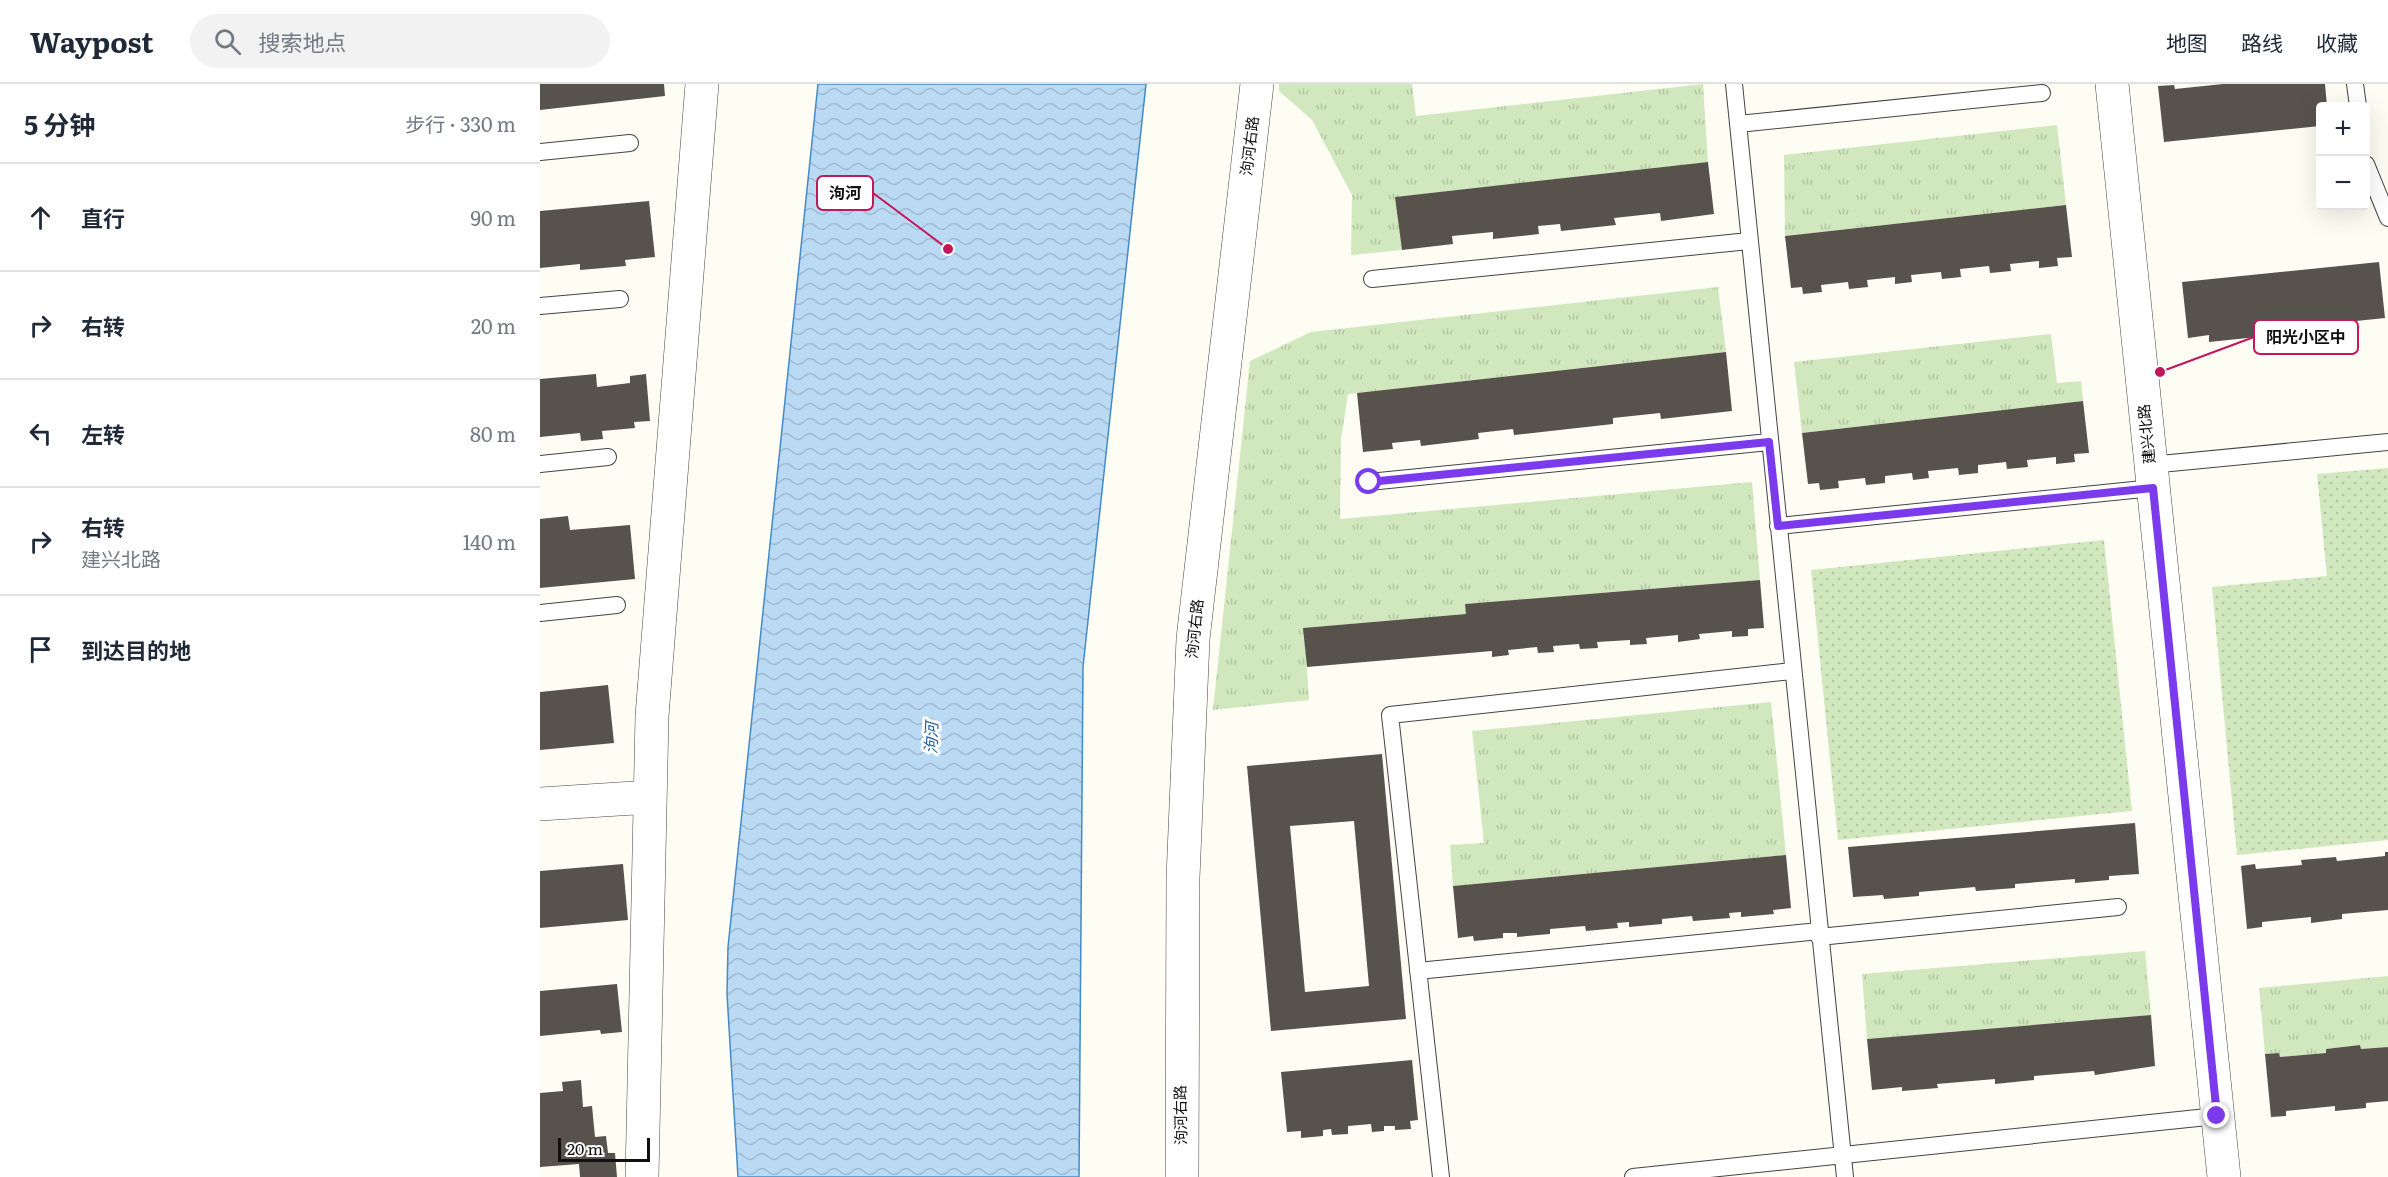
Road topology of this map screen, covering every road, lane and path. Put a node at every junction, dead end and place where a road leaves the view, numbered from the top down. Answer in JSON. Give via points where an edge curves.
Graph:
{"nodes":[{"id":1,"x":702,"y":84,"type":"edge"},
{"id":2,"x":1257,"y":84,"type":"edge"},
{"id":3,"x":1734,"y":84,"type":"edge"},
{"id":4,"x":2112,"y":84,"type":"edge"},
{"id":5,"x":2355,"y":84,"type":"edge"},
{"id":6,"x":2042,"y":93,"type":"dead end"},
{"id":7,"x":2357,"y":102,"type":"edge"},
{"id":8,"x":1738,"y":124,"type":"junction"},
{"id":9,"x":630,"y":143,"type":"dead end"},
{"id":10,"x":540,"y":152,"type":"edge"},
{"id":11,"x":2370,"y":174,"type":"edge"},
{"id":12,"x":2388,"y":218,"type":"edge"},
{"id":13,"x":1749,"y":241,"type":"junction"},
{"id":14,"x":1372,"y":279,"type":"dead end"},
{"id":15,"x":620,"y":299,"type":"dead end"},
{"id":16,"x":540,"y":306,"type":"edge"},
{"id":17,"x":1769,"y":442,"type":"junction"},
{"id":18,"x":2388,"y":442,"type":"edge"},
{"id":19,"x":608,"y":457,"type":"dead end"},
{"id":20,"x":540,"y":464,"type":"edge"},
{"id":21,"x":2152,"y":477,"type":"junction"},
{"id":22,"x":1369,"y":482,"type":"dead end"},
{"id":23,"x":1778,"y":526,"type":"junction"},
{"id":24,"x":616,"y":605,"type":"dead end"},
{"id":25,"x":540,"y":613,"type":"edge"},
{"id":26,"x":1792,"y":671,"type":"junction"},
{"id":27,"x":650,"y":797,"type":"junction"},
{"id":28,"x":540,"y":804,"type":"edge"},
{"id":29,"x":2118,"y":908,"type":"dead end"},
{"id":30,"x":1819,"y":934,"type":"junction"},
{"id":31,"x":1418,"y":971,"type":"junction"},
{"id":32,"x":2217,"y":1116,"type":"junction"},
{"id":33,"x":1843,"y":1155,"type":"junction"},
{"id":34,"x":642,"y":1177,"type":"edge"},
{"id":35,"x":1182,"y":1177,"type":"edge"},
{"id":36,"x":1441,"y":1177,"type":"edge"},
{"id":37,"x":1633,"y":1177,"type":"edge"},
{"id":38,"x":1845,"y":1177,"type":"edge"},
{"id":39,"x":2224,"y":1177,"type":"edge"}],
"edges":[{"from":1,"to":27,"type":"street","via":[[652,716]]},
{"from":2,"to":35,"type":"street","name":"泃河右路","via":[[1193,639],[1183,878]]},
{"from":3,"to":8,"type":"lane"},
{"from":4,"to":21,"type":"street","name":"建兴北路"},
{"from":5,"to":7,"type":"lane"},
{"from":6,"to":8,"type":"lane"},
{"from":8,"to":13,"type":"lane"},
{"from":9,"to":10,"type":"lane"},
{"from":11,"to":12,"type":"lane"},
{"from":13,"to":14,"type":"lane"},
{"from":13,"to":17,"type":"lane"},
{"from":15,"to":16,"type":"lane"},
{"from":17,"to":22,"type":"lane"},
{"from":17,"to":23,"type":"lane"},
{"from":18,"to":21,"type":"lane"},
{"from":19,"to":20,"type":"lane"},
{"from":21,"to":23,"type":"lane"},
{"from":21,"to":32,"type":"street","name":"建兴北路"},
{"from":23,"to":26,"type":"lane"},
{"from":24,"to":25,"type":"lane"},
{"from":26,"to":30,"type":"lane"},
{"from":26,"to":31,"type":"lane","via":[[1390,716]]},
{"from":27,"to":28,"type":"street"},
{"from":27,"to":34,"type":"street"},
{"from":29,"to":30,"type":"lane"},
{"from":30,"to":31,"type":"lane"},
{"from":30,"to":33,"type":"lane"},
{"from":31,"to":36,"type":"lane"},
{"from":32,"to":33,"type":"lane"},
{"from":32,"to":39,"type":"street","name":"建兴北路"},
{"from":33,"to":37,"type":"lane"},
{"from":33,"to":38,"type":"lane"}]}
